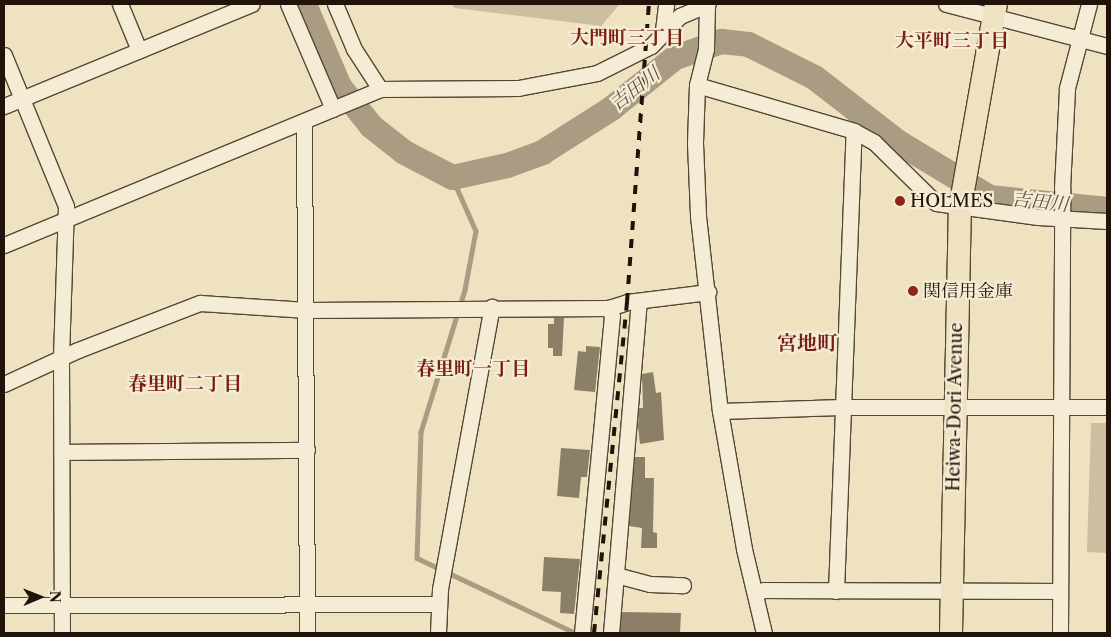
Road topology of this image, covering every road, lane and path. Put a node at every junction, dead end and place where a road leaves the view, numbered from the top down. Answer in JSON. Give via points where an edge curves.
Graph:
{"nodes":[{"id":1,"x":120,"y":4,"type":"edge"},
{"id":2,"x":252,"y":4,"type":"edge"},
{"id":3,"x":288,"y":4,"type":"edge"},
{"id":4,"x":334,"y":4,"type":"edge"},
{"id":5,"x":666,"y":4,"type":"edge"},
{"id":6,"x":946,"y":4,"type":"edge"},
{"id":7,"x":1089,"y":4,"type":"edge"},
{"id":8,"x":707,"y":7,"type":"edge"},
{"id":9,"x":995,"y":10,"type":"edge"},
{"id":10,"x":663,"y":30,"type":"junction"},
{"id":11,"x":1081,"y":40,"type":"junction"},
{"id":12,"x":1107,"y":46,"type":"edge"},
{"id":13,"x":140,"y":50,"type":"junction"},
{"id":14,"x":4,"y":55,"type":"edge"},
{"id":15,"x":697,"y":85,"type":"junction"},
{"id":16,"x":377,"y":91,"type":"junction"},
{"id":17,"x":21,"y":99,"type":"junction"},
{"id":18,"x":4,"y":106,"type":"edge"},
{"id":19,"x":339,"y":107,"type":"junction"},
{"id":20,"x":304,"y":121,"type":"junction"},
{"id":21,"x":854,"y":131,"type":"junction"},
{"id":22,"x":963,"y":193,"type":"junction"},
{"id":23,"x":1063,"y":217,"type":"junction"},
{"id":24,"x":66,"y":220,"type":"junction"},
{"id":25,"x":1107,"y":221,"type":"edge"},
{"id":26,"x":4,"y":245,"type":"edge"},
{"id":27,"x":708,"y":292,"type":"junction"},
{"id":28,"x":639,"y":302,"type":"junction"},
{"id":29,"x":492,"y":307,"type":"junction"},
{"id":30,"x":609,"y":308,"type":"junction"},
{"id":31,"x":307,"y":310,"type":"junction"},
{"id":32,"x":61,"y":359,"type":"junction"},
{"id":33,"x":4,"y":384,"type":"edge"},
{"id":34,"x":954,"y":406,"type":"junction"},
{"id":35,"x":841,"y":407,"type":"junction"},
{"id":36,"x":1061,"y":407,"type":"junction"},
{"id":37,"x":1107,"y":407,"type":"edge"},
{"id":38,"x":720,"y":412,"type":"junction"},
{"id":39,"x":307,"y":450,"type":"junction"},
{"id":40,"x":62,"y":452,"type":"junction"},
{"id":41,"x":616,"y":575,"type":"junction"},
{"id":42,"x":683,"y":585,"type":"dead end"},
{"id":43,"x":836,"y":591,"type":"junction"},
{"id":44,"x":952,"y":591,"type":"junction"},
{"id":45,"x":1060,"y":591,"type":"junction"},
{"id":46,"x":755,"y":593,"type":"junction"},
{"id":47,"x":307,"y":604,"type":"junction"},
{"id":48,"x":438,"y":604,"type":"junction"},
{"id":49,"x":4,"y":605,"type":"edge"},
{"id":50,"x":62,"y":605,"type":"junction"},
{"id":51,"x":582,"y":630,"type":"edge"},
{"id":52,"x":62,"y":633,"type":"edge"},
{"id":53,"x":307,"y":633,"type":"edge"},
{"id":54,"x":438,"y":633,"type":"edge"},
{"id":55,"x":611,"y":633,"type":"edge"},
{"id":56,"x":764,"y":633,"type":"edge"},
{"id":57,"x":951,"y":633,"type":"edge"},
{"id":58,"x":1060,"y":633,"type":"edge"}],
"edges":[{"from":1,"to":13,"type":"street"},
{"from":2,"to":13,"type":"street"},
{"from":3,"to":19,"type":"street"},
{"from":4,"to":16,"type":"street"},
{"from":5,"to":10,"type":"street"},
{"from":6,"to":9,"type":"street"},
{"from":7,"to":11,"type":"street"},
{"from":8,"to":10,"type":"street","via":[[680,16]]},
{"from":8,"to":15,"type":"street","via":[[706,49]]},
{"from":9,"to":11,"type":"street"},
{"from":9,"to":22,"type":"highway","name":"Heiwa-Dori Avenue"},
{"from":10,"to":16,"type":"street","via":[[647,48],[596,73],[573,79],[518,88]]},
{"from":11,"to":12,"type":"street"},
{"from":11,"to":23,"type":"street","via":[[1067,88]]},
{"from":13,"to":17,"type":"street"},
{"from":14,"to":17,"type":"street"},
{"from":15,"to":21,"type":"street"},
{"from":15,"to":27,"type":"street","via":[[698,216]]},
{"from":16,"to":19,"type":"street"},
{"from":17,"to":18,"type":"street"},
{"from":17,"to":24,"type":"street","via":[[66,206]]},
{"from":19,"to":20,"type":"street"},
{"from":20,"to":24,"type":"street"},
{"from":20,"to":31,"type":"street"},
{"from":21,"to":22,"type":"street","via":[[874,142],[936,202]]},
{"from":21,"to":35,"type":"street"},
{"from":22,"to":23,"type":"street"},
{"from":22,"to":34,"type":"highway","name":"Heiwa-Dori Avenue"},
{"from":23,"to":25,"type":"street"},
{"from":23,"to":36,"type":"street"},
{"from":24,"to":26,"type":"street"},
{"from":24,"to":32,"type":"street"},
{"from":27,"to":28,"type":"street"},
{"from":27,"to":38,"type":"street"},
{"from":28,"to":30,"type":"street"},
{"from":28,"to":41,"type":"street"},
{"from":29,"to":30,"type":"street"},
{"from":29,"to":31,"type":"street"},
{"from":29,"to":48,"type":"street"},
{"from":30,"to":51,"type":"street","via":[[612,316]]},
{"from":31,"to":32,"type":"street","via":[[200,303]]},
{"from":31,"to":39,"type":"street"},
{"from":32,"to":33,"type":"street"},
{"from":32,"to":40,"type":"street"},
{"from":34,"to":35,"type":"street"},
{"from":34,"to":36,"type":"street"},
{"from":34,"to":44,"type":"highway","name":"Heiwa-Dori Avenue"},
{"from":35,"to":38,"type":"street"},
{"from":35,"to":43,"type":"street"},
{"from":36,"to":37,"type":"street"},
{"from":36,"to":45,"type":"street"},
{"from":38,"to":46,"type":"street"},
{"from":39,"to":40,"type":"street"},
{"from":39,"to":47,"type":"street"},
{"from":40,"to":50,"type":"street"},
{"from":41,"to":42,"type":"street","via":[[650,584]]},
{"from":41,"to":55,"type":"street"},
{"from":43,"to":44,"type":"street"},
{"from":43,"to":46,"type":"street","via":[[764,590]]},
{"from":44,"to":45,"type":"street"},
{"from":44,"to":57,"type":"highway","name":"Heiwa-Dori Avenue"},
{"from":45,"to":58,"type":"street"},
{"from":46,"to":56,"type":"street"},
{"from":47,"to":48,"type":"street"},
{"from":47,"to":50,"type":"street"},
{"from":47,"to":53,"type":"street"},
{"from":48,"to":54,"type":"street"},
{"from":49,"to":50,"type":"street"},
{"from":50,"to":52,"type":"street"}]}
